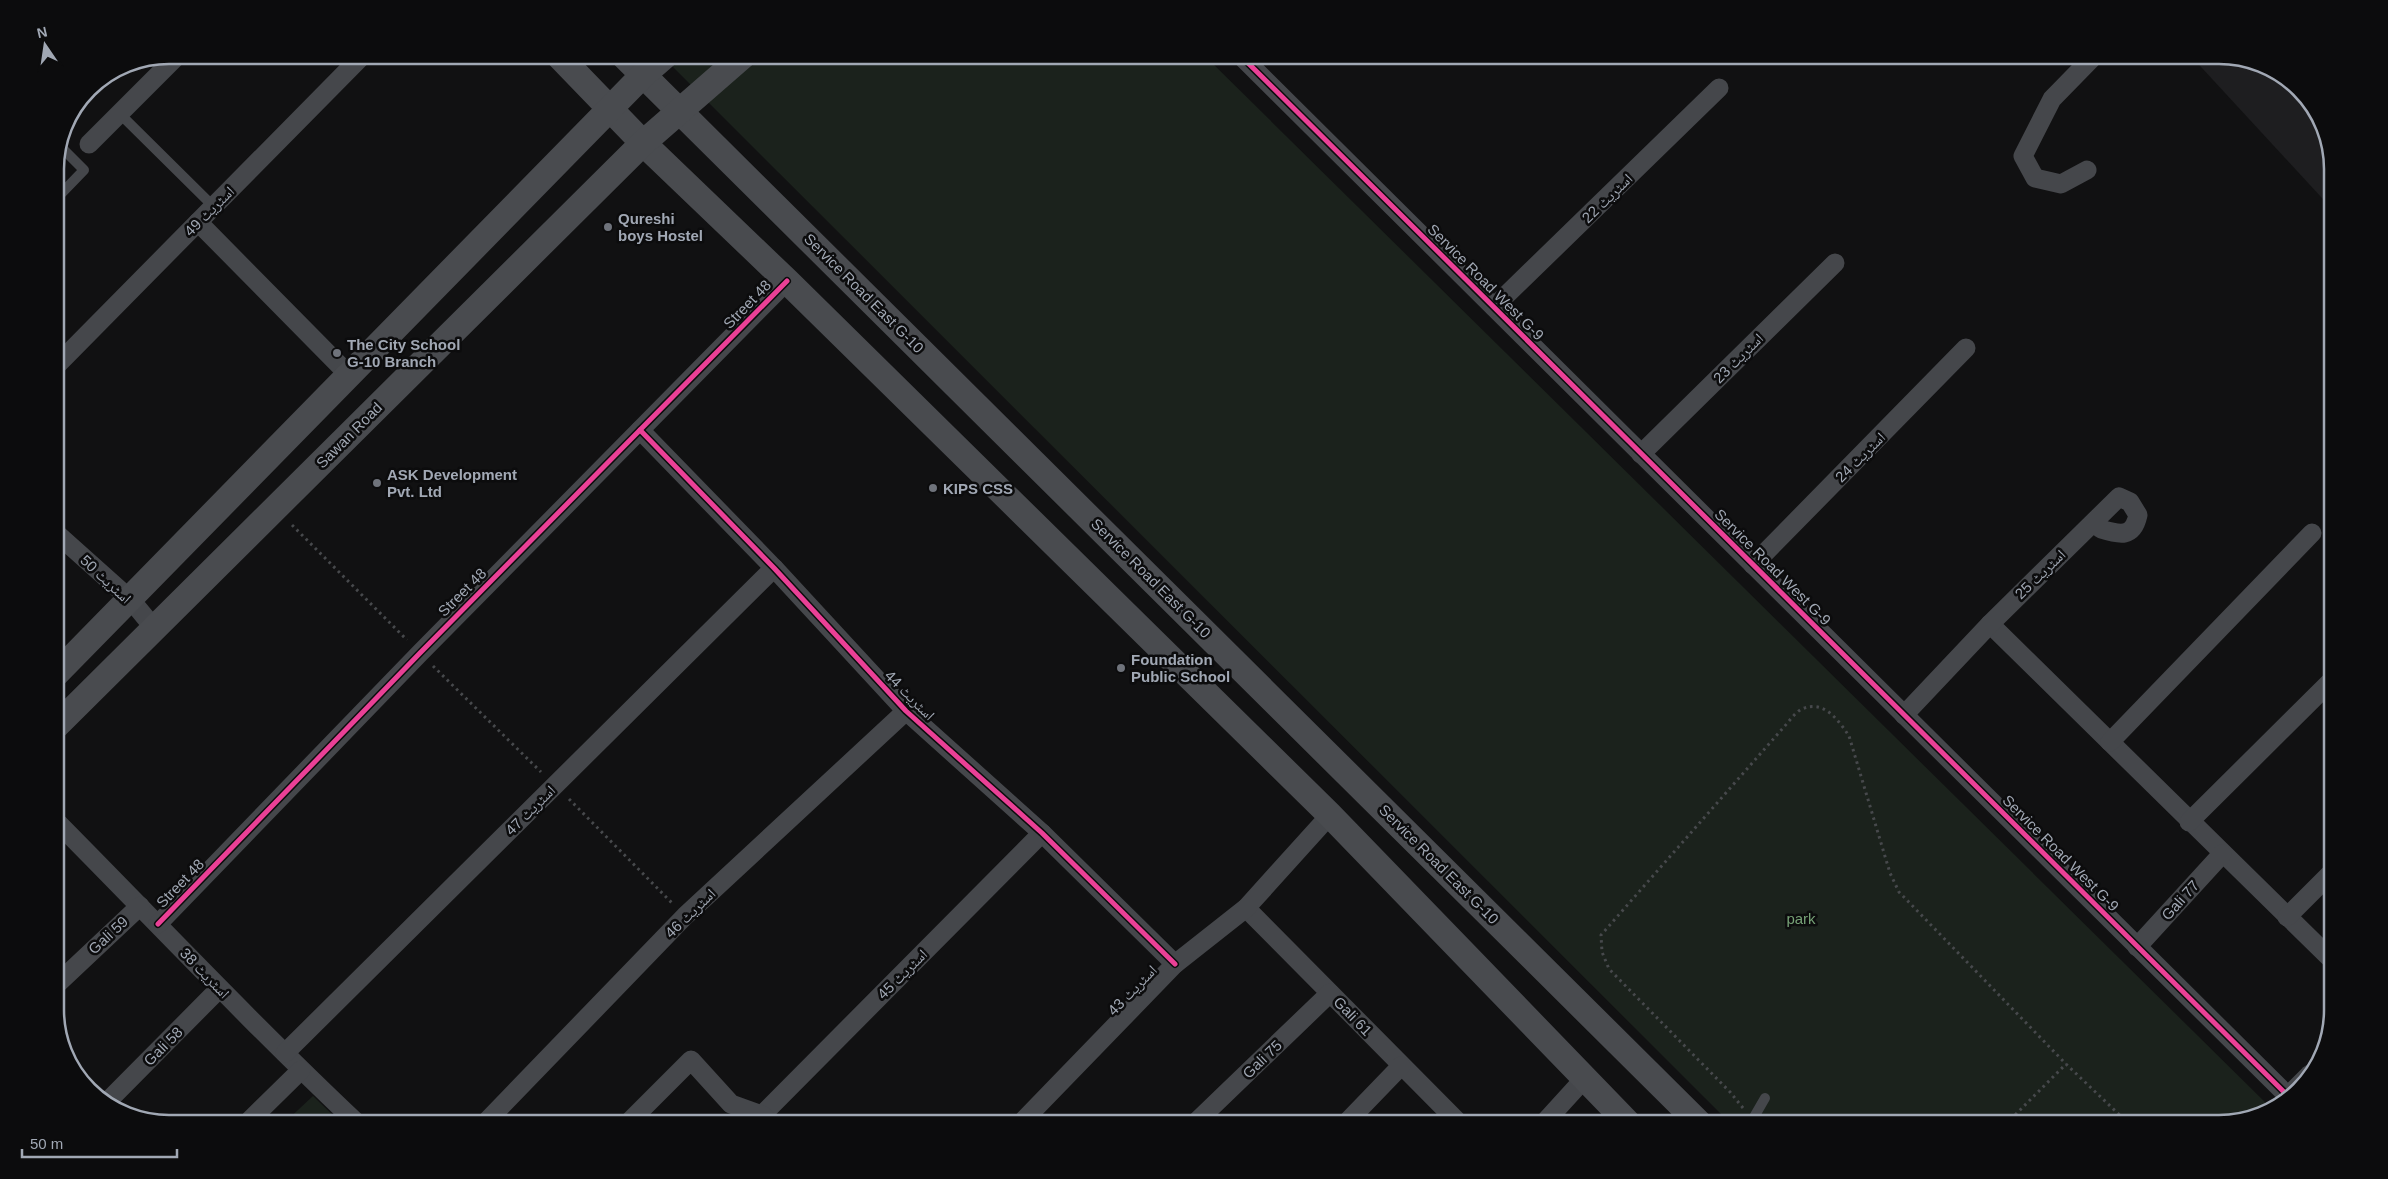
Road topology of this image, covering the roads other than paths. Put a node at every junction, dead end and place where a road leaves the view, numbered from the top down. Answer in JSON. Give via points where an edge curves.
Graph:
{"nodes":[{"id":1,"x":169,"y":64,"type":"edge"},
{"id":2,"x":354,"y":64,"type":"edge"},
{"id":3,"x":567,"y":64,"type":"edge"},
{"id":4,"x":632,"y":64,"type":"edge"},
{"id":5,"x":656,"y":64,"type":"edge"},
{"id":6,"x":734,"y":64,"type":"edge"},
{"id":7,"x":1249,"y":64,"type":"edge"},
{"id":8,"x":2086,"y":64,"type":"edge"},
{"id":9,"x":643,"y":75,"type":"junction"},
{"id":10,"x":1719,"y":88,"type":"dead end"},
{"id":11,"x":612,"y":108,"type":"junction"},
{"id":12,"x":680,"y":110,"type":"junction"},
{"id":13,"x":119,"y":113,"type":"junction"},
{"id":14,"x":643,"y":143,"type":"junction"},
{"id":15,"x":88,"y":144,"type":"dead end"},
{"id":16,"x":66,"y":152,"type":"edge"},
{"id":17,"x":2087,"y":170,"type":"dead end"},
{"id":18,"x":64,"y":191,"type":"edge"},
{"id":19,"x":213,"y":206,"type":"junction"},
{"id":20,"x":198,"y":222,"type":"junction"},
{"id":21,"x":1835,"y":263,"type":"dead end"},
{"id":22,"x":787,"y":281,"type":"junction"},
{"id":23,"x":1494,"y":307,"type":"junction"},
{"id":24,"x":1966,"y":348,"type":"dead end"},
{"id":25,"x":64,"y":358,"type":"edge"},
{"id":26,"x":350,"y":376,"type":"junction"},
{"id":27,"x":640,"y":430,"type":"junction"},
{"id":28,"x":1642,"y":454,"type":"junction"},
{"id":29,"x":2097,"y":522,"type":"dead end"},
{"id":30,"x":2312,"y":533,"type":"dead end"},
{"id":31,"x":64,"y":540,"type":"edge"},
{"id":32,"x":1753,"y":565,"type":"junction"},
{"id":33,"x":774,"y":568,"type":"junction"},
{"id":34,"x":131,"y":600,"type":"junction"},
{"id":35,"x":1990,"y":624,"type":"junction"},
{"id":36,"x":154,"y":628,"type":"junction"},
{"id":37,"x":64,"y":666,"type":"edge"},
{"id":38,"x":2324,"y":688,"type":"edge"},
{"id":39,"x":906,"y":712,"type":"junction"},
{"id":40,"x":1904,"y":715,"type":"junction"},
{"id":41,"x":64,"y":718,"type":"edge"},
{"id":42,"x":2110,"y":742,"type":"junction"},
{"id":43,"x":1330,"y":815,"type":"junction"},
{"id":44,"x":2189,"y":822,"type":"junction"},
{"id":45,"x":64,"y":829,"type":"edge"},
{"id":46,"x":1042,"y":832,"type":"junction"},
{"id":47,"x":2222,"y":854,"type":"junction"},
{"id":48,"x":2324,"y":880,"type":"edge"},
{"id":49,"x":140,"y":906,"type":"junction"},
{"id":50,"x":1246,"y":908,"type":"junction"},
{"id":51,"x":2287,"y":917,"type":"junction"},
{"id":52,"x":158,"y":924,"type":"junction"},
{"id":53,"x":2138,"y":947,"type":"junction"},
{"id":54,"x":2324,"y":952,"type":"edge"},
{"id":55,"x":1174,"y":964,"type":"junction"},
{"id":56,"x":64,"y":978,"type":"edge"},
{"id":57,"x":219,"y":989,"type":"junction"},
{"id":58,"x":1330,"y":993,"type":"junction"},
{"id":59,"x":285,"y":1053,"type":"junction"},
{"id":60,"x":1401,"y":1066,"type":"junction"},
{"id":61,"x":301,"y":1070,"type":"junction"},
{"id":62,"x":1584,"y":1079,"type":"junction"},
{"id":63,"x":2284,"y":1093,"type":"edge"},
{"id":64,"x":111,"y":1098,"type":"edge"},
{"id":65,"x":1766,"y":1098,"type":"dead end"},
{"id":66,"x":255,"y":1115,"type":"edge"},
{"id":67,"x":348,"y":1115,"type":"edge"},
{"id":68,"x":493,"y":1115,"type":"edge"},
{"id":69,"x":636,"y":1115,"type":"edge"},
{"id":70,"x":755,"y":1115,"type":"edge"},
{"id":71,"x":771,"y":1115,"type":"edge"},
{"id":72,"x":1029,"y":1115,"type":"edge"},
{"id":73,"x":1203,"y":1115,"type":"edge"},
{"id":74,"x":1354,"y":1115,"type":"edge"},
{"id":75,"x":1451,"y":1115,"type":"edge"},
{"id":76,"x":1551,"y":1115,"type":"edge"},
{"id":77,"x":1620,"y":1115,"type":"edge"},
{"id":78,"x":1691,"y":1115,"type":"edge"},
{"id":79,"x":1755,"y":1115,"type":"edge"}],
"edges":[{"from":1,"to":13,"type":"street"},
{"from":2,"to":19,"type":"street","name":"اسٹریٹ 49"},
{"from":3,"to":11,"type":"main road"},
{"from":4,"to":9,"type":"main road","name":"Service Road East G-10"},
{"from":5,"to":9,"type":"main road"},
{"from":6,"to":12,"type":"main road","name":"Sawan Road"},
{"from":7,"to":23,"type":"street","name":"Service Road West G-9"},
{"from":8,"to":17,"type":"street","via":[[2052,99],[2023,156],[2036,178],[2060,184]]},
{"from":9,"to":11,"type":"main road"},
{"from":9,"to":12,"type":"main road","name":"Service Road East G-10"},
{"from":10,"to":23,"type":"street","name":"اسٹریٹ 22"},
{"from":11,"to":14,"type":"main road"},
{"from":11,"to":26,"type":"main road"},
{"from":12,"to":14,"type":"main road","name":"Sawan Road"},
{"from":12,"to":78,"type":"main road","name":"Service Road East G-10"},
{"from":13,"to":15,"type":"street"},
{"from":13,"to":19,"type":"lane"},
{"from":14,"to":22,"type":"main road"},
{"from":14,"to":36,"type":"main road","name":"Sawan Road"},
{"from":16,"to":18,"type":"lane","via":[[84,170]]},
{"from":19,"to":20,"type":"street","name":"اسٹریٹ 49"},
{"from":20,"to":25,"type":"street","name":"اسٹریٹ 49"},
{"from":20,"to":26,"type":"street"},
{"from":21,"to":28,"type":"street","name":"اسٹریٹ 23"},
{"from":22,"to":27,"type":"street","name":"Street 48"},
{"from":22,"to":43,"type":"main road"},
{"from":23,"to":28,"type":"street","name":"Service Road West G-9"},
{"from":24,"to":32,"type":"street","name":"اسٹریٹ 24"},
{"from":26,"to":34,"type":"main road"},
{"from":27,"to":33,"type":"street","name":"اسٹریٹ 44"},
{"from":27,"to":52,"type":"street","name":"Street 48"},
{"from":28,"to":32,"type":"street","name":"Service Road West G-9"},
{"from":29,"to":35,"type":"street","name":"اسٹریٹ 25","via":[[2101,528],[2120,534],[2130,532],[2136,526],[2138,515],[2130,502],[2119,496]]},
{"from":30,"to":42,"type":"street"},
{"from":31,"to":34,"type":"street","name":"اسٹریٹ 50"},
{"from":32,"to":40,"type":"street","name":"Service Road West G-9"},
{"from":33,"to":39,"type":"street","name":"اسٹریٹ 44"},
{"from":33,"to":59,"type":"street","name":"اسٹریٹ 47"},
{"from":34,"to":36,"type":"street","name":"اسٹریٹ 50"},
{"from":34,"to":37,"type":"main road"},
{"from":35,"to":40,"type":"street","name":"اسٹریٹ 25"},
{"from":35,"to":42,"type":"street"},
{"from":36,"to":41,"type":"main road","name":"Sawan Road"},
{"from":38,"to":44,"type":"street"},
{"from":39,"to":46,"type":"street","name":"اسٹریٹ 44"},
{"from":39,"to":68,"type":"street","name":"اسٹریٹ 46","via":[[685,916]]},
{"from":40,"to":53,"type":"street","name":"Service Road West G-9"},
{"from":42,"to":44,"type":"street"},
{"from":43,"to":50,"type":"street","name":"اسٹریٹ 43"},
{"from":43,"to":62,"type":"main road"},
{"from":44,"to":47,"type":"street"},
{"from":45,"to":49,"type":"street","name":"اسٹریٹ 38"},
{"from":46,"to":55,"type":"street","name":"اسٹریٹ 44"},
{"from":46,"to":71,"type":"street","name":"اسٹریٹ 45"},
{"from":47,"to":51,"type":"street"},
{"from":47,"to":53,"type":"street","name":"Gali 77"},
{"from":48,"to":51,"type":"street"},
{"from":49,"to":52,"type":"street","name":"اسٹریٹ 38"},
{"from":49,"to":56,"type":"street","name":"Gali 59"},
{"from":50,"to":55,"type":"street","name":"اسٹریٹ 43"},
{"from":50,"to":58,"type":"street","name":"Gali 61"},
{"from":51,"to":54,"type":"street"},
{"from":52,"to":57,"type":"street","name":"اسٹریٹ 38"},
{"from":53,"to":63,"type":"street","name":"Service Road West G-9"},
{"from":55,"to":72,"type":"street","name":"اسٹریٹ 43"},
{"from":57,"to":59,"type":"street","name":"اسٹریٹ 38"},
{"from":57,"to":64,"type":"street","name":"Gali 58"},
{"from":58,"to":60,"type":"street","name":"Gali 61"},
{"from":58,"to":73,"type":"street","name":"Gali 75"},
{"from":59,"to":61,"type":"street","name":"اسٹریٹ 38"},
{"from":60,"to":74,"type":"street"},
{"from":60,"to":75,"type":"street","name":"Gali 61"},
{"from":61,"to":66,"type":"street"},
{"from":61,"to":67,"type":"street","name":"اسٹریٹ 38"},
{"from":62,"to":76,"type":"street"},
{"from":62,"to":77,"type":"main road"},
{"from":65,"to":79,"type":"lane"},
{"from":69,"to":70,"type":"street","via":[[691,1060],[731,1104]]}]}
